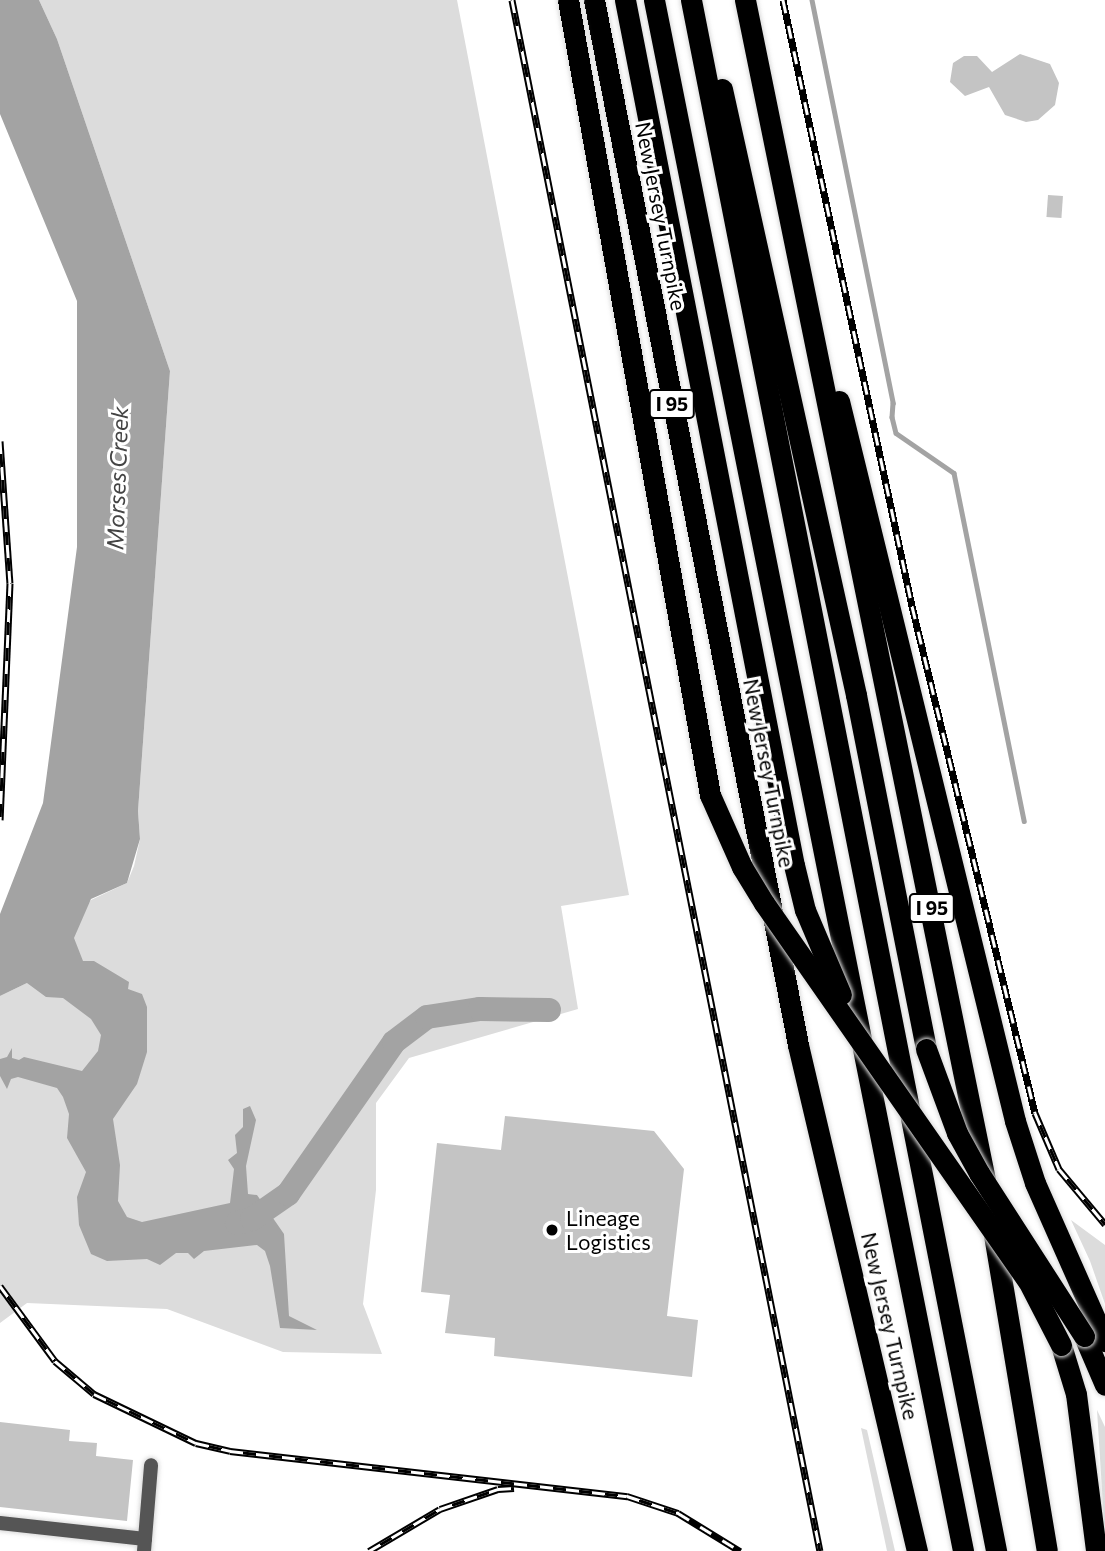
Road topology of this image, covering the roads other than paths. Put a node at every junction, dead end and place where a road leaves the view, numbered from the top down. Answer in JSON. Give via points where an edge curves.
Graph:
{"nodes":[{"id":1,"x":568,"y":0,"type":"edge"},
{"id":2,"x":594,"y":0,"type":"edge"},
{"id":3,"x":625,"y":0,"type":"edge"},
{"id":4,"x":654,"y":0,"type":"edge"},
{"id":5,"x":691,"y":0,"type":"edge"},
{"id":6,"x":745,"y":0,"type":"edge"},
{"id":7,"x":801,"y":267,"type":"junction"},
{"id":8,"x":753,"y":277,"type":"junction"},
{"id":9,"x":891,"y":1082,"type":"junction"},
{"id":10,"x":1095,"y":1338,"type":"edge"},
{"id":11,"x":1105,"y":1385,"type":"edge"},
{"id":12,"x":151,"y":1465,"type":"dead end"},
{"id":13,"x":0,"y":1523,"type":"edge"},
{"id":14,"x":145,"y":1545,"type":"edge"},
{"id":15,"x":917,"y":1551,"type":"edge"},
{"id":16,"x":962,"y":1551,"type":"edge"},
{"id":17,"x":996,"y":1551,"type":"edge"},
{"id":18,"x":1047,"y":1551,"type":"edge"},
{"id":19,"x":1096,"y":1551,"type":"edge"}],
"edges":[{"from":1,"to":9,"type":"highway","bridge":true,"via":[[710,795],[742,867],[764,903]]},
{"from":2,"to":15,"type":"highway","name":"New Jersey Turnpike","number":"I 95","via":[[798,1045]]},
{"from":3,"to":9,"type":"highway","bridge":true,"via":[[805,910],[836,987]]},
{"from":4,"to":16,"type":"highway","name":"New Jersey Turnpike"},
{"from":5,"to":8,"type":"highway"},
{"from":6,"to":7,"type":"highway","number":"I 95"},
{"from":7,"to":10,"type":"highway","via":[[889,594],[1015,1121]]},
{"from":7,"to":18,"type":"highway","number":"I 95","via":[[973,1113]]},
{"from":8,"to":10,"type":"highway","bridge":true,"via":[[856,695],[926,1049],[948,1111],[979,1173]]},
{"from":8,"to":17,"type":"highway"},
{"from":9,"to":19,"type":"highway","bridge":true,"via":[[1028,1281],[1061,1345],[1076,1394]]},
{"from":10,"to":11,"type":"highway"},
{"from":12,"to":14,"type":"street"},
{"from":13,"to":14,"type":"street"}]}
